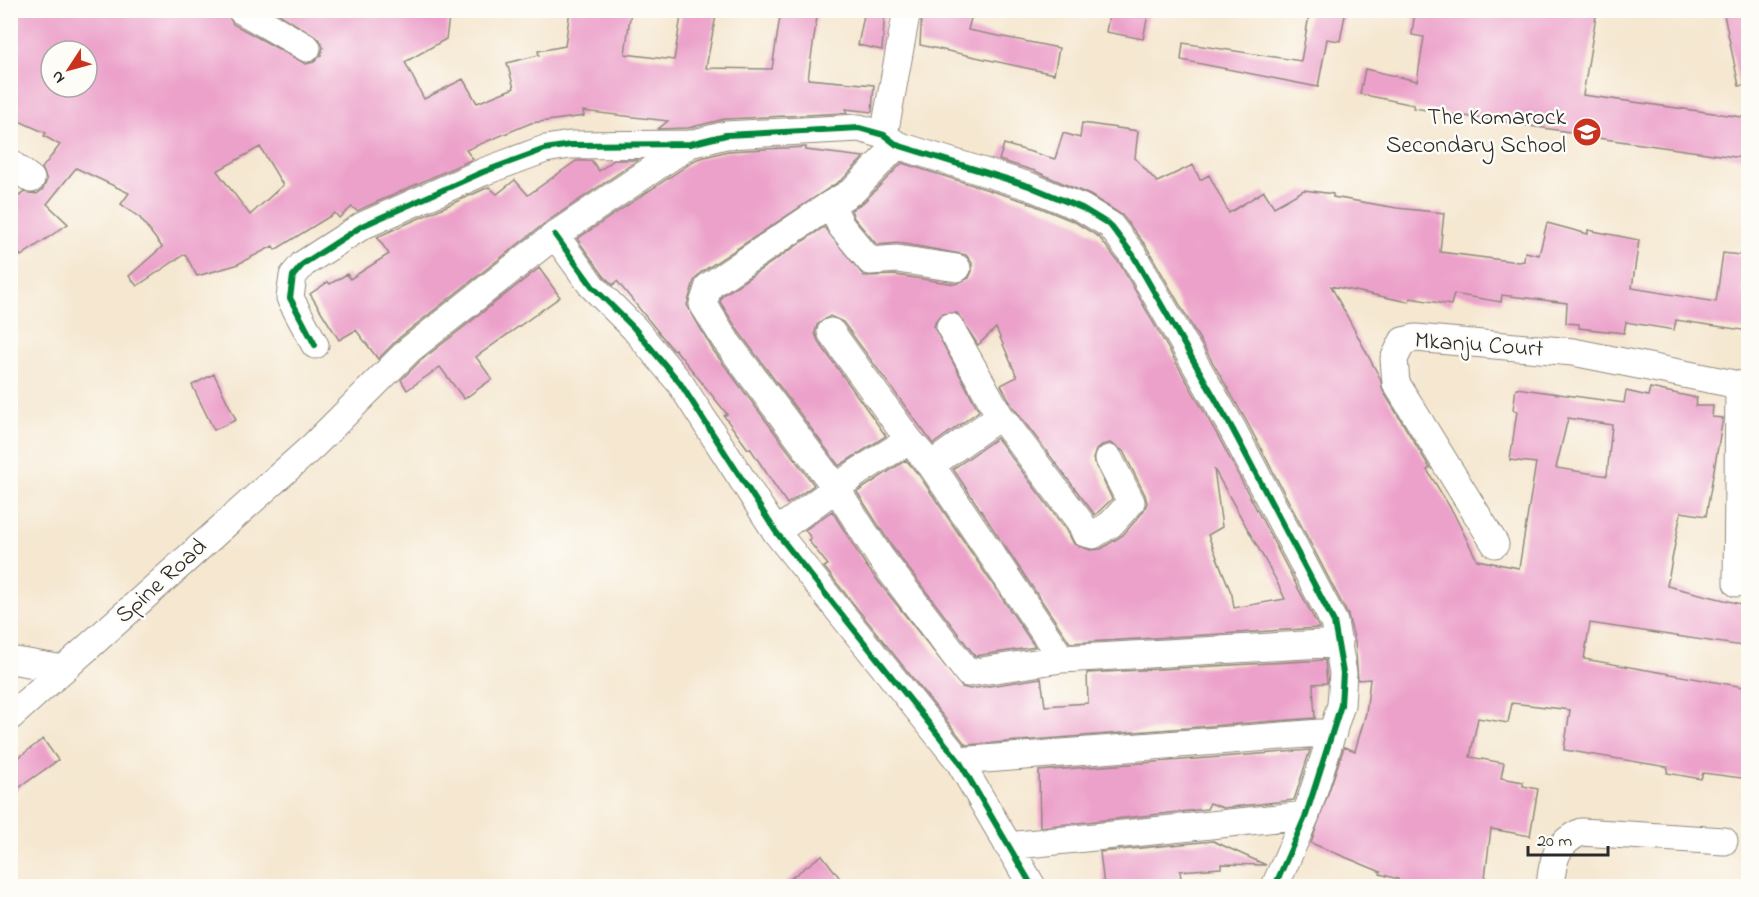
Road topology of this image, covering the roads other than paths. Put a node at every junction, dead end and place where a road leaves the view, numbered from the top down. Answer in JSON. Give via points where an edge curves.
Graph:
{"nodes":[{"id":1,"x":241,"y":10,"type":"edge"},
{"id":2,"x":907,"y":10,"type":"edge"},
{"id":3,"x":307,"y":48,"type":"dead end"},
{"id":4,"x":891,"y":140,"type":"junction"},
{"id":5,"x":690,"y":144,"type":"junction"},
{"id":6,"x":831,"y":204,"type":"junction"},
{"id":7,"x":555,"y":235,"type":"junction"},
{"id":8,"x":957,"y":268,"type":"dead end"},
{"id":9,"x":950,"y":327,"type":"dead end"},
{"id":10,"x":831,"y":332,"type":"dead end"},
{"id":11,"x":315,"y":345,"type":"dead end"},
{"id":12,"x":1744,"y":385,"type":"edge"},
{"id":13,"x":1000,"y":416,"type":"junction"},
{"id":14,"x":909,"y":440,"type":"junction"},
{"id":15,"x":1109,"y":459,"type":"dead end"},
{"id":16,"x":931,"y":465,"type":"junction"},
{"id":17,"x":836,"y":488,"type":"junction"},
{"id":18,"x":776,"y":532,"type":"junction"},
{"id":19,"x":1495,"y":544,"type":"dead end"},
{"id":20,"x":1737,"y":583,"type":"dead end"},
{"id":21,"x":1339,"y":643,"type":"junction"},
{"id":22,"x":1062,"y":659,"type":"junction"},
{"id":23,"x":10,"y":660,"type":"edge"},
{"id":24,"x":64,"y":669,"type":"junction"},
{"id":25,"x":10,"y":717,"type":"edge"},
{"id":26,"x":1333,"y":732,"type":"junction"},
{"id":27,"x":959,"y":761,"type":"junction"},
{"id":28,"x":1305,"y":815,"type":"junction"},
{"id":29,"x":1724,"y":841,"type":"dead end"},
{"id":30,"x":1008,"y":846,"type":"junction"},
{"id":31,"x":1032,"y":886,"type":"edge"},
{"id":32,"x":1275,"y":886,"type":"edge"},
{"id":33,"x":1550,"y":886,"type":"edge"}],
"edges":[{"from":1,"to":3,"type":"street"},
{"from":2,"to":4,"type":"street"},
{"from":4,"to":5,"type":"street","via":[[859,128],[832,128],[726,135]]},
{"from":4,"to":6,"type":"street","via":[[853,191]]},
{"from":4,"to":21,"type":"street","via":[[1029,186],[1082,208],[1110,225],[1133,255],[1233,430],[1334,622]]},
{"from":5,"to":7,"type":"street","name":"Spine Road"},
{"from":5,"to":11,"type":"street","via":[[570,145],[545,149],[362,226],[303,264],[293,276],[290,298]]},
{"from":6,"to":8,"type":"street","via":[[841,226],[870,261],[897,259]]},
{"from":6,"to":17,"type":"street","via":[[709,286],[703,304],[726,341]]},
{"from":7,"to":18,"type":"street","via":[[592,286],[680,383]]},
{"from":7,"to":24,"type":"street","name":"Spine Road","via":[[409,350],[313,446]]},
{"from":9,"to":13,"type":"street"},
{"from":10,"to":14,"type":"street"},
{"from":12,"to":19,"type":"street","name":"Mkanju Court","via":[[1573,352],[1416,338],[1403,341],[1394,359],[1396,383]]},
{"from":12,"to":20,"type":"street"},
{"from":13,"to":15,"type":"street","via":[[1085,533],[1093,535],[1111,524],[1131,502]]},
{"from":13,"to":16,"type":"street"},
{"from":14,"to":16,"type":"street"},
{"from":14,"to":17,"type":"street"},
{"from":16,"to":22,"type":"street"},
{"from":17,"to":18,"type":"street"},
{"from":17,"to":22,"type":"street","via":[[879,557],[968,673]]},
{"from":18,"to":27,"type":"street"},
{"from":21,"to":22,"type":"street"},
{"from":21,"to":26,"type":"street","via":[[1343,673],[1341,705]]},
{"from":23,"to":24,"type":"street"},
{"from":24,"to":25,"type":"street","name":"Spine Road"},
{"from":26,"to":27,"type":"street"},
{"from":26,"to":28,"type":"street"},
{"from":27,"to":30,"type":"street"},
{"from":28,"to":30,"type":"street"},
{"from":28,"to":32,"type":"street"},
{"from":29,"to":33,"type":"street","via":[[1581,832],[1561,844],[1554,855]]},
{"from":30,"to":31,"type":"street"}]}
